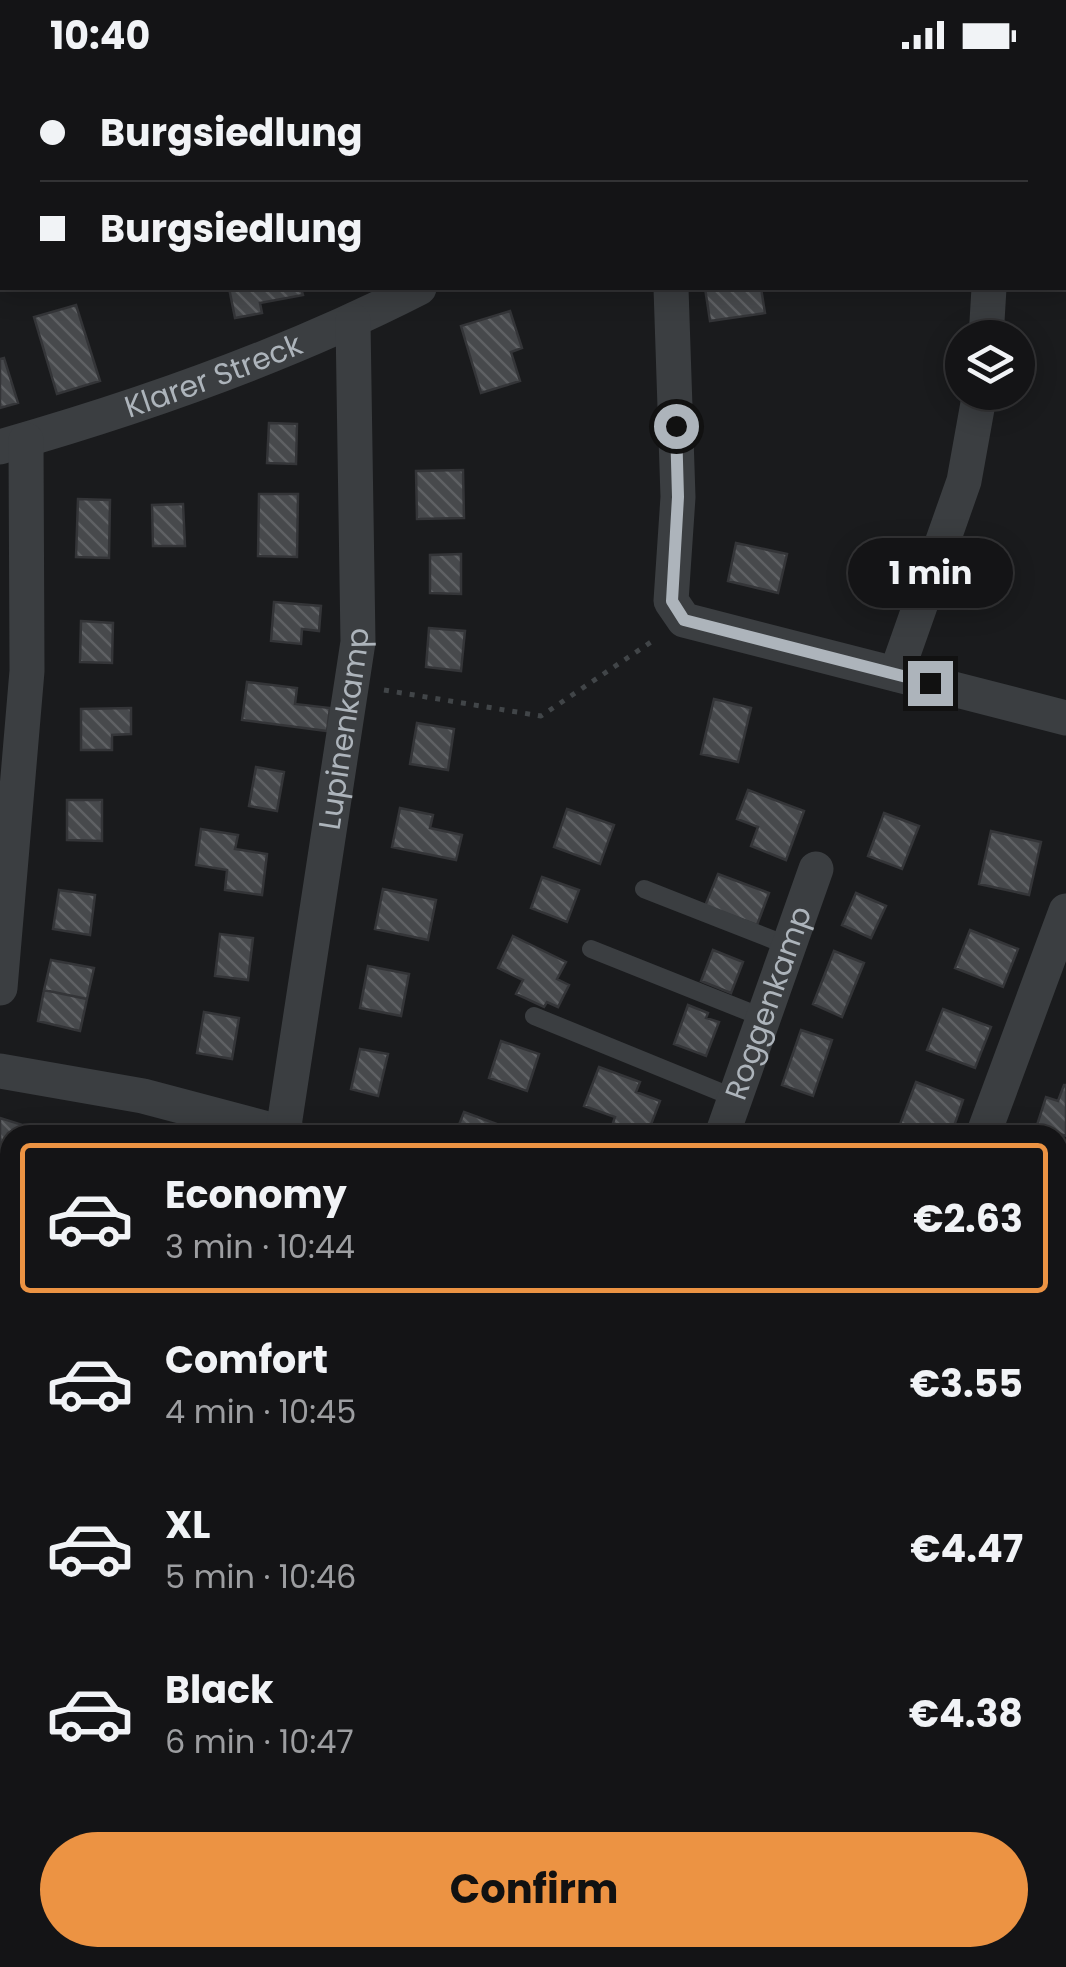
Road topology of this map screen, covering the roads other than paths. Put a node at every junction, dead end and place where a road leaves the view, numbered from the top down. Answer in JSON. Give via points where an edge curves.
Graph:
{"nodes":[{"id":1,"x":415,"y":290,"type":"edge"},
{"id":2,"x":671,"y":290,"type":"edge"},
{"id":3,"x":989,"y":290,"type":"edge"},
{"id":4,"x":987,"y":320,"type":"edge"},
{"id":5,"x":353,"y":322,"type":"junction"},
{"id":6,"x":977,"y":410,"type":"edge"},
{"id":7,"x":13,"y":443,"type":"edge"},
{"id":8,"x":896,"y":674,"type":"junction"},
{"id":9,"x":1066,"y":718,"type":"edge"},
{"id":10,"x":816,"y":869,"type":"dead end"},
{"id":11,"x":644,"y":889,"type":"dead end"},
{"id":12,"x":1066,"y":911,"type":"edge"},
{"id":13,"x":789,"y":946,"type":"junction"},
{"id":14,"x":592,"y":949,"type":"dead end"},
{"id":15,"x":0,"y":988,"type":"edge"},
{"id":16,"x":534,"y":1016,"type":"dead end"},
{"id":17,"x":764,"y":1018,"type":"junction"},
{"id":18,"x":0,"y":1070,"type":"edge"},
{"id":19,"x":735,"y":1098,"type":"junction"},
{"id":20,"x":248,"y":1125,"type":"edge"},
{"id":21,"x":271,"y":1125,"type":"edge"},
{"id":22,"x":726,"y":1125,"type":"edge"},
{"id":23,"x":988,"y":1125,"type":"edge"}],
"edges":[{"from":1,"to":5,"type":"street","name":"Klarer Streck"},
{"from":2,"to":8,"type":"street","via":[[678,497],[672,601],[684,620]]},
{"from":3,"to":4,"type":"street"},
{"from":5,"to":7,"type":"street","name":"Klarer Streck","via":[[125,411]]},
{"from":5,"to":21,"type":"street","name":"Lupinenkamp","via":[[358,642]]},
{"from":6,"to":8,"type":"street","via":[[964,481]]},
{"from":7,"to":15,"type":"street","via":[[27,671]]},
{"from":8,"to":9,"type":"street"},
{"from":10,"to":13,"type":"street","name":"Roggenkamp"},
{"from":11,"to":13,"type":"lane"},
{"from":12,"to":23,"type":"street"},
{"from":13,"to":17,"type":"street","name":"Roggenkamp"},
{"from":14,"to":17,"type":"lane"},
{"from":16,"to":19,"type":"lane"},
{"from":17,"to":19,"type":"street","name":"Roggenkamp"},
{"from":18,"to":20,"type":"street","via":[[142,1096]]},
{"from":19,"to":22,"type":"street","name":"Roggenkamp"}]}
